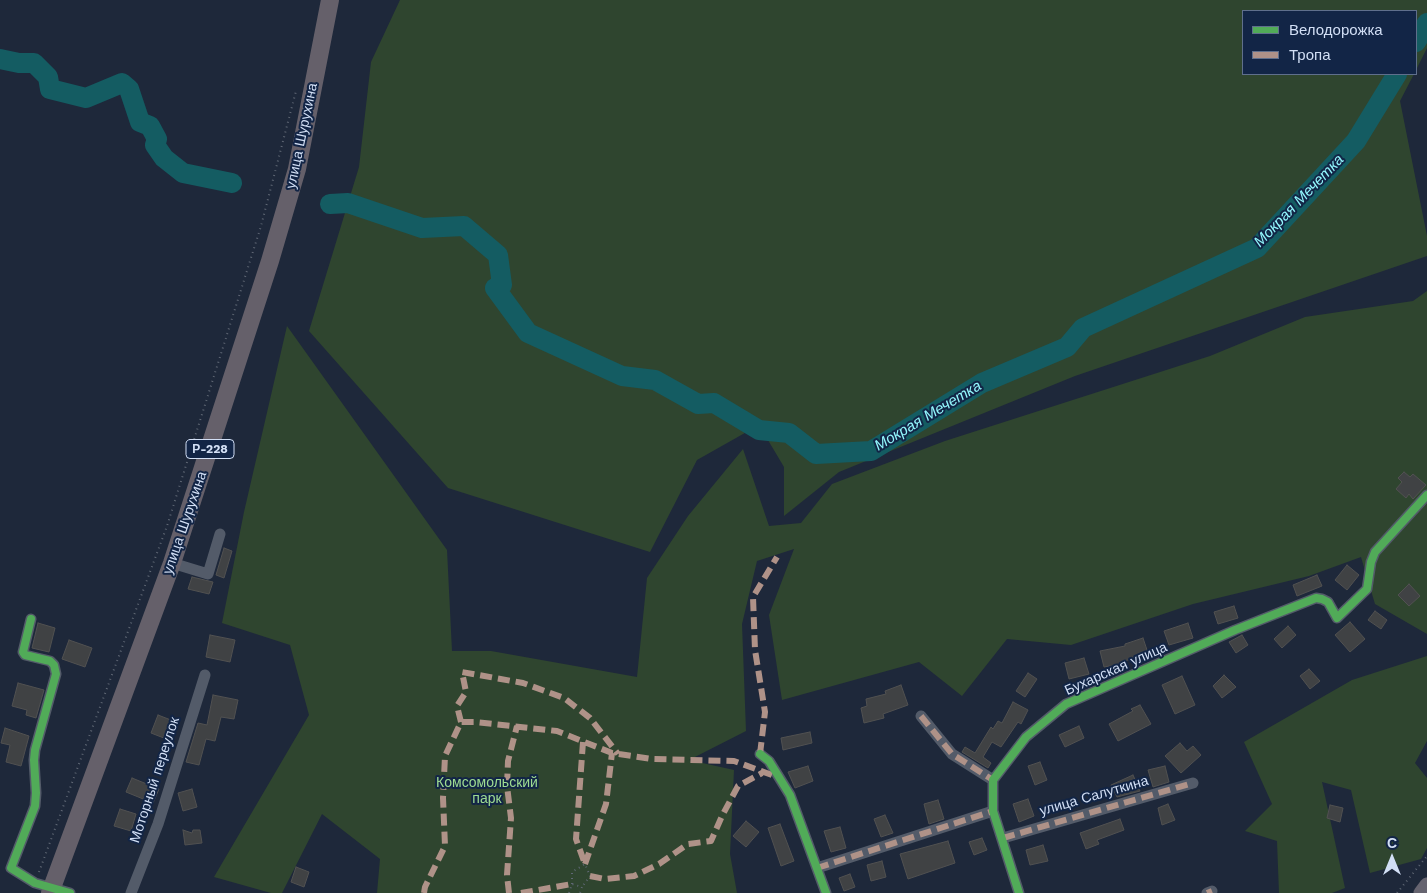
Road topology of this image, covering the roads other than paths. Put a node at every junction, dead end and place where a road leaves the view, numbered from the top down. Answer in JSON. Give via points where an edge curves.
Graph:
{"nodes":[{"id":1,"x":330,"y":0,"type":"edge"},
{"id":2,"x":1427,"y":495,"type":"edge"},
{"id":3,"x":220,"y":534,"type":"dead end"},
{"id":4,"x":172,"y":563,"type":"junction"},
{"id":5,"x":31,"y":619,"type":"dead end"},
{"id":6,"x":205,"y":675,"type":"dead end"},
{"id":7,"x":921,"y":716,"type":"dead end"},
{"id":8,"x":760,"y":754,"type":"dead end"},
{"id":9,"x":992,"y":780,"type":"junction"},
{"id":10,"x":1193,"y":783,"type":"dead end"},
{"id":11,"x":993,"y":811,"type":"junction"},
{"id":12,"x":1002,"y":838,"type":"junction"},
{"id":13,"x":817,"y":868,"type":"junction"},
{"id":14,"x":1427,"y":885,"type":"edge"},
{"id":15,"x":51,"y":890,"type":"edge"},
{"id":16,"x":70,"y":893,"type":"edge"},
{"id":17,"x":131,"y":893,"type":"edge"},
{"id":18,"x":826,"y":893,"type":"edge"},
{"id":19,"x":1019,"y":893,"type":"edge"},
{"id":20,"x":1421,"y":893,"type":"edge"}],
"edges":[{"from":1,"to":4,"type":"highway","name":"улица Шурухина","number":"Р-228","via":[[297,169],[245,343]]},
{"from":2,"to":9,"type":"street","name":"Бухарская улица","via":[[1375,552],[1370,562],[1367,589],[1337,618],[1328,602],[1316,598],[1066,704],[1026,737]]},
{"from":3,"to":4,"type":"street","via":[[208,574]]},
{"from":4,"to":15,"type":"highway","name":"улица Шурухина","number":"Р-228"},
{"from":5,"to":15,"type":"street","via":[[25,655],[50,661],[56,674],[35,750],[35,806],[11,868]]},
{"from":6,"to":17,"type":"street","name":"Моторный переулок","via":[[158,824]]},
{"from":7,"to":9,"type":"street","via":[[952,754]]},
{"from":8,"to":13,"type":"street","via":[[769,761],[790,795]]},
{"from":9,"to":11,"type":"street"},
{"from":10,"to":12,"type":"street","name":"улица Салуткина"},
{"from":11,"to":12,"type":"street"},
{"from":11,"to":13,"type":"street"},
{"from":12,"to":19,"type":"street"},
{"from":13,"to":18,"type":"street"},
{"from":14,"to":20,"type":"main road"},
{"from":15,"to":16,"type":"street"}]}
